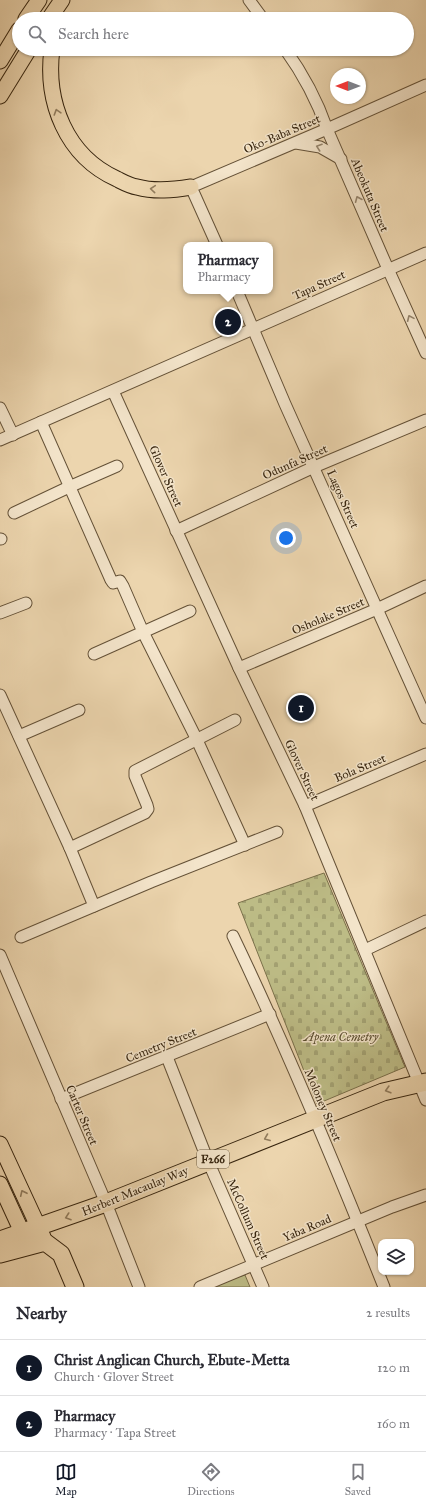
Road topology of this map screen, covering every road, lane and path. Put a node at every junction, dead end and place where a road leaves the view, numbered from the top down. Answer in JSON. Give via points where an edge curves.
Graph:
{"nodes":[{"id":1,"x":39,"y":0,"type":"edge"},
{"id":2,"x":62,"y":0,"type":"edge"},
{"id":3,"x":71,"y":0,"type":"edge"},
{"id":4,"x":249,"y":0,"type":"edge"},
{"id":5,"x":31,"y":12,"type":"edge"},
{"id":6,"x":53,"y":12,"type":"edge"},
{"id":7,"x":65,"y":12,"type":"edge"},
{"id":8,"x":258,"y":12,"type":"edge"},
{"id":9,"x":12,"y":41,"type":"edge"},
{"id":10,"x":25,"y":56,"type":"edge"},
{"id":11,"x":52,"y":56,"type":"edge"},
{"id":12,"x":289,"y":56,"type":"edge"},
{"id":13,"x":0,"y":61,"type":"edge"},
{"id":14,"x":426,"y":85,"type":"edge"},
{"id":15,"x":0,"y":96,"type":"edge"},
{"id":16,"x":328,"y":129,"type":"junction"},
{"id":17,"x":294,"y":143,"type":"junction"},
{"id":18,"x":342,"y":160,"type":"junction"},
{"id":19,"x":191,"y":187,"type":"junction"},
{"id":20,"x":216,"y":242,"type":"edge"},
{"id":21,"x":426,"y":253,"type":"edge"},
{"id":22,"x":388,"y":269,"type":"junction"},
{"id":23,"x":238,"y":294,"type":"edge"},
{"id":24,"x":254,"y":329,"type":"junction"},
{"id":25,"x":426,"y":354,"type":"edge"},
{"id":26,"x":113,"y":391,"type":"junction"},
{"id":27,"x":0,"y":408,"type":"edge"},
{"id":28,"x":426,"y":420,"type":"edge"},
{"id":29,"x":41,"y":422,"type":"junction"},
{"id":30,"x":13,"y":435,"type":"junction"},
{"id":31,"x":0,"y":440,"type":"edge"},
{"id":32,"x":117,"y":466,"type":"dead end"},
{"id":33,"x":314,"y":467,"type":"junction"},
{"id":34,"x":69,"y":487,"type":"junction"},
{"id":35,"x":14,"y":513,"type":"dead end"},
{"id":36,"x":176,"y":531,"type":"junction"},
{"id":37,"x":426,"y":586,"type":"edge"},
{"id":38,"x":26,"y":603,"type":"dead end"},
{"id":39,"x":377,"y":609,"type":"junction"},
{"id":40,"x":190,"y":611,"type":"dead end"},
{"id":41,"x":0,"y":613,"type":"edge"},
{"id":42,"x":143,"y":632,"type":"junction"},
{"id":43,"x":94,"y":654,"type":"dead end"},
{"id":44,"x":240,"y":668,"type":"junction"},
{"id":45,"x":0,"y":695,"type":"edge"},
{"id":46,"x":79,"y":710,"type":"dead end"},
{"id":47,"x":4,"y":715,"type":"edge"},
{"id":48,"x":426,"y":718,"type":"edge"},
{"id":49,"x":235,"y":720,"type":"dead end"},
{"id":50,"x":19,"y":736,"type":"junction"},
{"id":51,"x":197,"y":740,"type":"junction"},
{"id":52,"x":426,"y":754,"type":"edge"},
{"id":53,"x":305,"y":806,"type":"junction"},
{"id":54,"x":277,"y":832,"type":"dead end"},
{"id":55,"x":245,"y":845,"type":"junction"},
{"id":56,"x":70,"y":848,"type":"junction"},
{"id":57,"x":94,"y":906,"type":"junction"},
{"id":58,"x":426,"y":921,"type":"edge"},
{"id":59,"x":233,"y":936,"type":"dead end"},
{"id":60,"x":21,"y":937,"type":"dead end"},
{"id":61,"x":365,"y":950,"type":"junction"},
{"id":62,"x":0,"y":954,"type":"edge"},
{"id":63,"x":270,"y":1014,"type":"junction"},
{"id":64,"x":167,"y":1057,"type":"junction"},
{"id":65,"x":423,"y":1083,"type":"edge"},
{"id":66,"x":61,"y":1099,"type":"junction"},
{"id":67,"x":426,"y":1100,"type":"edge"},
{"id":68,"x":315,"y":1119,"type":"junction"},
{"id":69,"x":0,"y":1144,"type":"edge"},
{"id":70,"x":208,"y":1161,"type":"junction"},
{"id":71,"x":0,"y":1184,"type":"edge"},
{"id":72,"x":426,"y":1195,"type":"edge"},
{"id":73,"x":106,"y":1203,"type":"junction"},
{"id":74,"x":358,"y":1221,"type":"junction"},
{"id":75,"x":39,"y":1226,"type":"junction"},
{"id":76,"x":32,"y":1240,"type":"junction"},
{"id":77,"x":2,"y":1245,"type":"edge"},
{"id":78,"x":254,"y":1264,"type":"junction"},
{"id":79,"x":75,"y":1287,"type":"edge"},
{"id":80,"x":139,"y":1287,"type":"edge"},
{"id":81,"x":200,"y":1287,"type":"edge"},
{"id":82,"x":263,"y":1287,"type":"edge"},
{"id":83,"x":384,"y":1287,"type":"edge"}],
"edges":[{"from":1,"to":5,"type":"main road"},
{"from":2,"to":6,"type":"main road"},
{"from":3,"to":7,"type":"main road"},
{"from":4,"to":8,"type":"street"},
{"from":9,"to":13,"type":"main road"},
{"from":10,"to":15,"type":"main road"},
{"from":19,"to":11,"type":"main road","one_way":true,"via":[[166,190],[136,187],[106,174],[76,148],[65,131],[56,109],[50,77]]},
{"from":12,"to":16,"type":"street","name":"Abeokuta Street","via":[[309,87]]},
{"from":14,"to":16,"type":"street","name":"Oko-Baba Street"},
{"from":16,"to":17,"type":"street","name":"Oko-Baba Street"},
{"from":16,"to":18,"type":"street","name":"Abeokuta Street"},
{"from":18,"to":17,"type":"street","one_way":true,"via":[[320,147]]},
{"from":17,"to":19,"type":"street","name":"Oko-Baba Street"},
{"from":22,"to":18,"type":"street","name":"Abeokuta Street","one_way":true},
{"from":19,"to":20,"type":"street"},
{"from":21,"to":22,"type":"street","name":"Tapa Street"},
{"from":22,"to":24,"type":"street","name":"Tapa Street"},
{"from":25,"to":22,"type":"street","name":"Abeokuta Street","one_way":true},
{"from":23,"to":24,"type":"street","name":"Lagos Street"},
{"from":24,"to":26,"type":"street","name":"Tapa Street"},
{"from":24,"to":33,"type":"street","name":"Lagos Street"},
{"from":26,"to":29,"type":"street","name":"Tapa Street"},
{"from":26,"to":36,"type":"street","name":"Glover Street"},
{"from":27,"to":30,"type":"street"},
{"from":28,"to":33,"type":"street","name":"Odunfa Street"},
{"from":29,"to":30,"type":"street","name":"Tapa Street"},
{"from":29,"to":34,"type":"street"},
{"from":30,"to":31,"type":"street","name":"Tapa Street"},
{"from":32,"to":34,"type":"street"},
{"from":33,"to":36,"type":"street","name":"Odunfa Street"},
{"from":33,"to":39,"type":"street","name":"Lagos Street"},
{"from":34,"to":35,"type":"street"},
{"from":34,"to":42,"type":"street","via":[[111,580],[113,583],[120,581]]},
{"from":36,"to":44,"type":"street","name":"Glover Street"},
{"from":37,"to":39,"type":"street","name":"Osholake Street"},
{"from":38,"to":41,"type":"street"},
{"from":39,"to":44,"type":"street","name":"Osholake Street"},
{"from":39,"to":48,"type":"street","name":"Lagos Street"},
{"from":40,"to":42,"type":"street"},
{"from":42,"to":43,"type":"street"},
{"from":42,"to":51,"type":"street"},
{"from":44,"to":53,"type":"street","name":"Glover Street"},
{"from":45,"to":47,"type":"street"},
{"from":46,"to":50,"type":"street"},
{"from":47,"to":50,"type":"street"},
{"from":49,"to":51,"type":"street"},
{"from":50,"to":56,"type":"street"},
{"from":51,"to":55,"type":"street"},
{"from":51,"to":56,"type":"street","via":[[135,770],[148,809],[145,813]]},
{"from":52,"to":53,"type":"street","name":"Bola Street"},
{"from":53,"to":61,"type":"street","name":"Glover Street"},
{"from":54,"to":55,"type":"street"},
{"from":55,"to":57,"type":"street"},
{"from":56,"to":57,"type":"street"},
{"from":57,"to":60,"type":"street"},
{"from":58,"to":61,"type":"street"},
{"from":59,"to":63,"type":"street","name":"Moloney Street"},
{"from":61,"to":65,"type":"street","name":"Glover Street"},
{"from":62,"to":66,"type":"street","name":"Carter Street"},
{"from":63,"to":64,"type":"street","name":"Cemetry Street"},
{"from":63,"to":68,"type":"street","name":"Moloney Street"},
{"from":64,"to":66,"type":"street","name":"Cemetry Street"},
{"from":64,"to":70,"type":"street","name":"McCollum Street"},
{"from":65,"to":67,"type":"street","name":"Glover Street"},
{"from":65,"to":68,"type":"highway","name":"Herbert Macaulay Way","number":"F266","one_way":true,"via":[[383,1092]]},
{"from":66,"to":73,"type":"street","name":"Carter Street"},
{"from":68,"to":70,"type":"highway","name":"Herbert Macaulay Way","number":"F266","one_way":true},
{"from":68,"to":74,"type":"street","name":"Moloney Street"},
{"from":75,"to":69,"type":"main road","one_way":true},
{"from":70,"to":73,"type":"highway","name":"Herbert Macaulay Way","number":"F266"},
{"from":70,"to":78,"type":"street","name":"McCollum Street"},
{"from":71,"to":76,"type":"main road"},
{"from":72,"to":74,"type":"street","name":"Yaba Road"},
{"from":73,"to":75,"type":"highway","name":"Herbert Macaulay Way","number":"F266","one_way":true},
{"from":73,"to":80,"type":"street","name":"Carter Street"},
{"from":74,"to":78,"type":"street","name":"Yaba Road"},
{"from":74,"to":83,"type":"street","name":"Moloney Street"},
{"from":75,"to":76,"type":"highway","name":"Herbert Macaulay Way","number":"F266"},
{"from":76,"to":77,"type":"highway","name":"Herbert Macaulay Way"},
{"from":76,"to":79,"type":"highway","via":[[61,1254]]},
{"from":78,"to":81,"type":"street","name":"Yaba Road"},
{"from":78,"to":82,"type":"street","name":"McCollum Street"}]}
